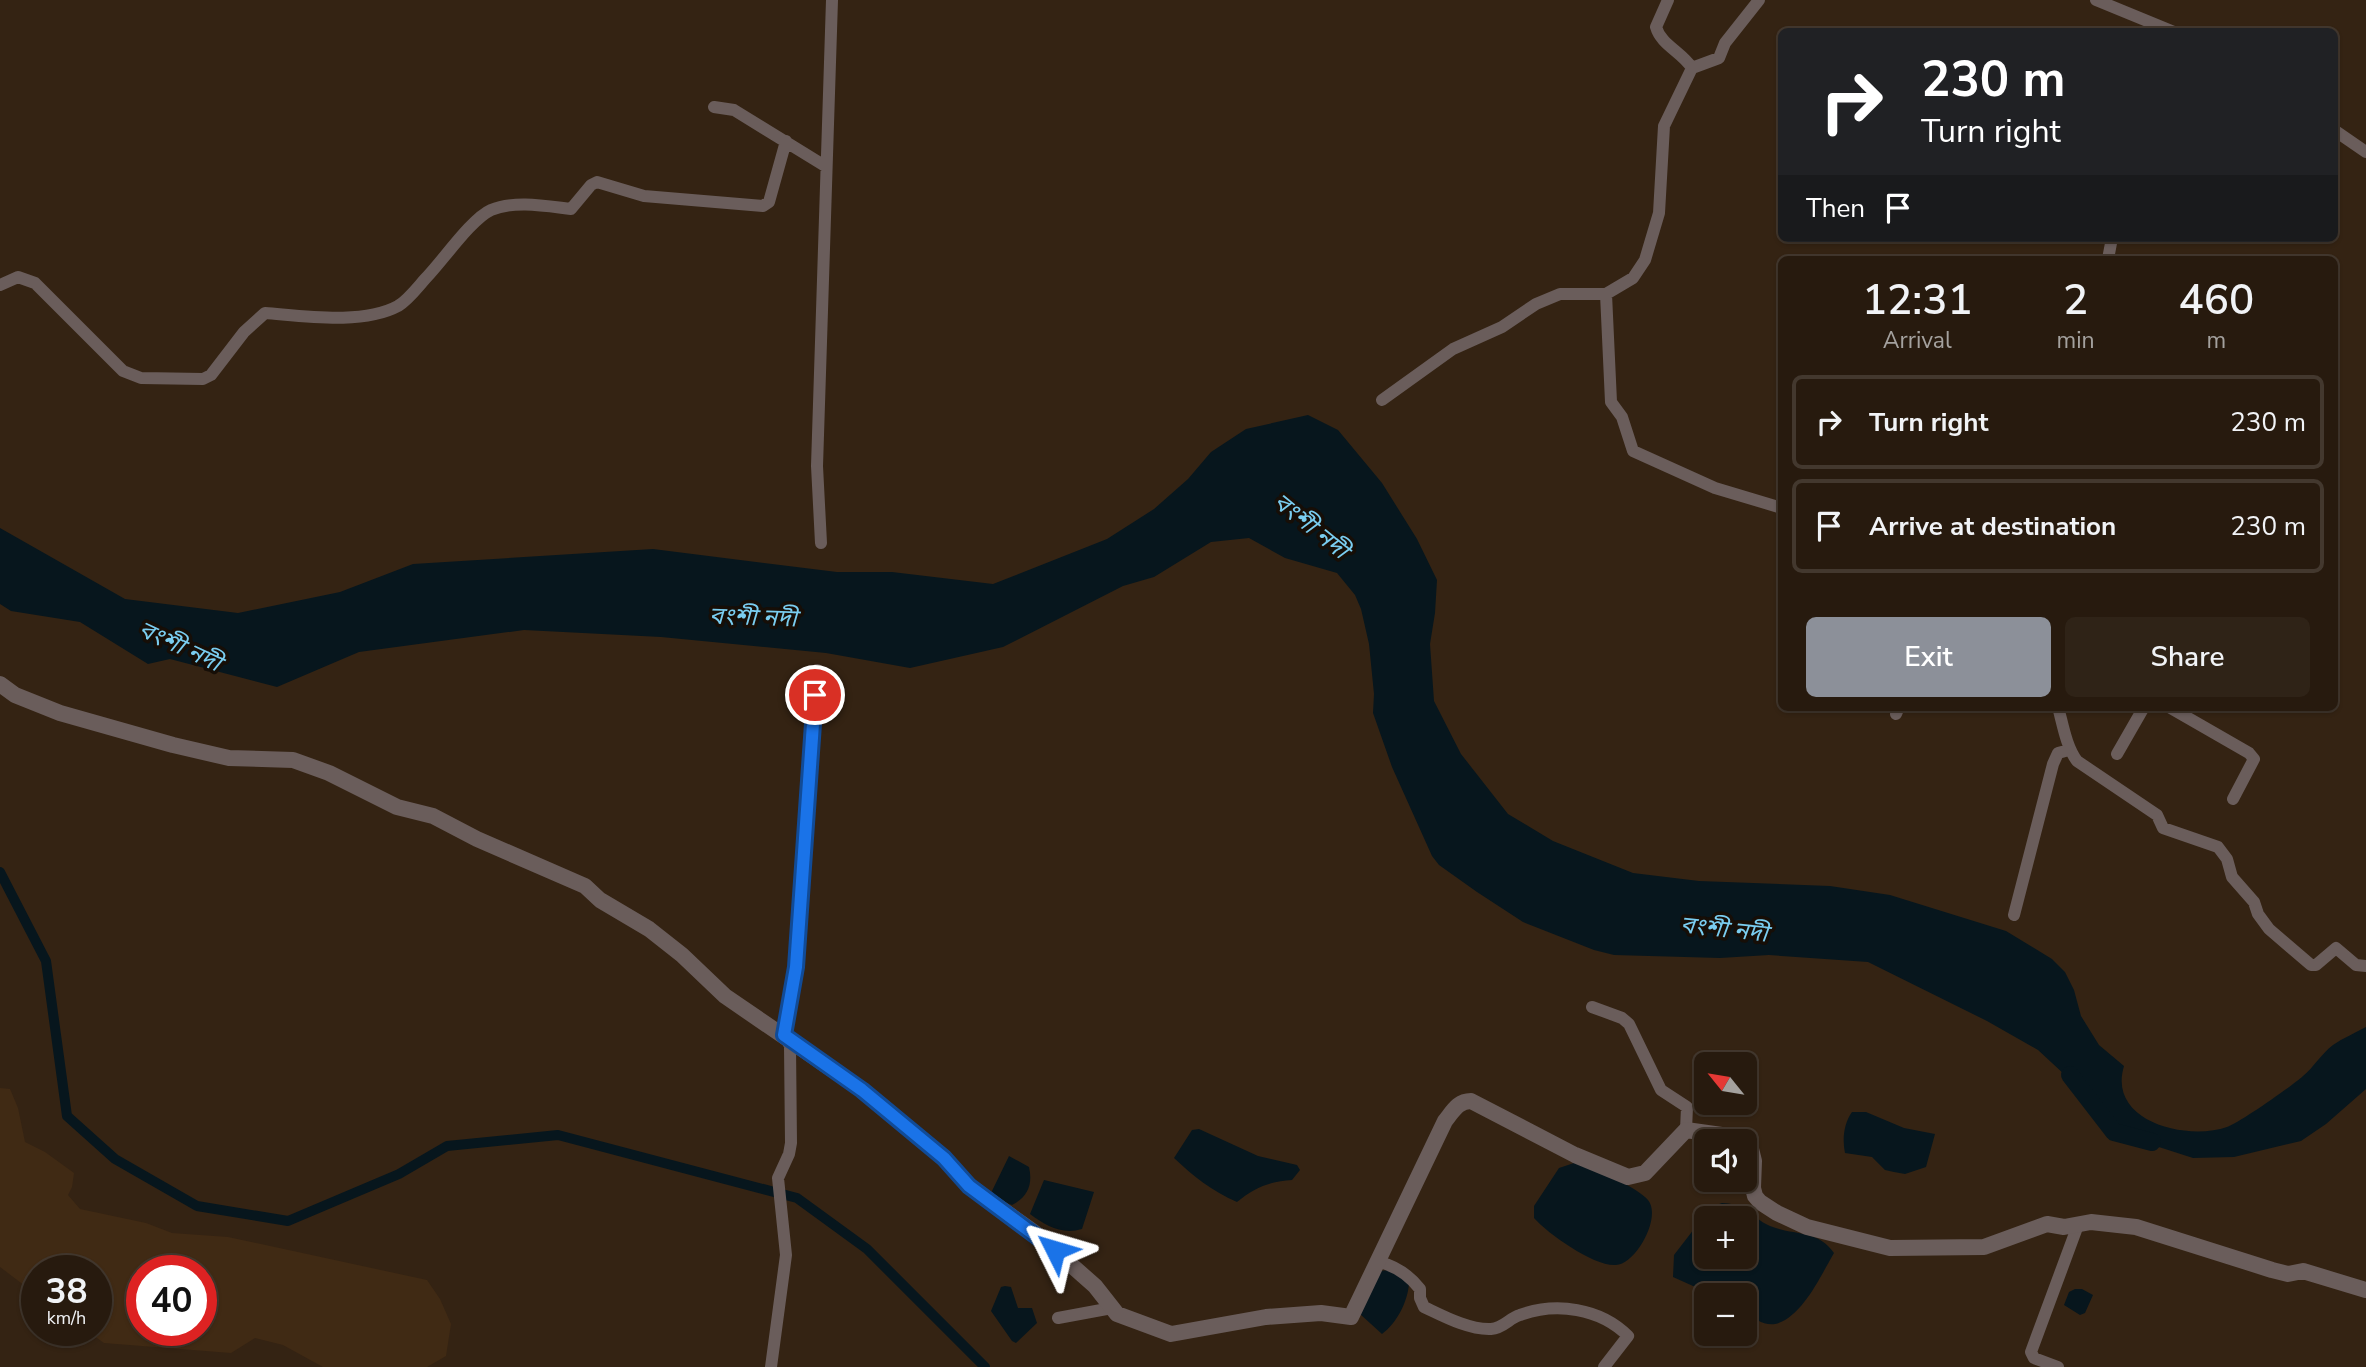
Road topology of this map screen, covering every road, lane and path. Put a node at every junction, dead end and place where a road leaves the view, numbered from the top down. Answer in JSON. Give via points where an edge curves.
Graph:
{"nodes":[{"id":1,"x":832,"y":0,"type":"edge"},
{"id":2,"x":1668,"y":0,"type":"edge"},
{"id":3,"x":1759,"y":0,"type":"edge"},
{"id":4,"x":2096,"y":0,"type":"edge"},
{"id":5,"x":2166,"y":28,"type":"edge"},
{"id":6,"x":1692,"y":68,"type":"junction"},
{"id":7,"x":714,"y":107,"type":"dead end"},
{"id":8,"x":2338,"y":133,"type":"edge"},
{"id":9,"x":786,"y":141,"type":"junction"},
{"id":10,"x":2366,"y":152,"type":"edge"},
{"id":11,"x":825,"y":166,"type":"junction"},
{"id":12,"x":0,"y":285,"type":"edge"},
{"id":13,"x":1606,"y":293,"type":"junction"},
{"id":14,"x":1382,"y":400,"type":"dead end"},
{"id":15,"x":1778,"y":507,"type":"edge"},
{"id":16,"x":821,"y":542,"type":"dead end"},
{"id":17,"x":817,"y":670,"type":"dead end"},
{"id":18,"x":0,"y":684,"type":"edge"},
{"id":19,"x":2059,"y":711,"type":"edge"},
{"id":20,"x":2142,"y":711,"type":"edge"},
{"id":21,"x":2176,"y":711,"type":"edge"},
{"id":22,"x":2069,"y":750,"type":"junction"},
{"id":23,"x":2118,"y":754,"type":"dead end"},
{"id":24,"x":2233,"y":799,"type":"dead end"},
{"id":25,"x":2014,"y":915,"type":"dead end"},
{"id":26,"x":2366,"y":966,"type":"edge"},
{"id":27,"x":1592,"y":1007,"type":"dead end"},
{"id":28,"x":784,"y":1035,"type":"junction"},
{"id":29,"x":1686,"y":1130,"type":"junction"},
{"id":30,"x":2078,"y":1225,"type":"junction"},
{"id":31,"x":1379,"y":1262,"type":"junction"},
{"id":32,"x":2366,"y":1290,"type":"edge"},
{"id":33,"x":1112,"y":1308,"type":"junction"},
{"id":34,"x":1058,"y":1318,"type":"dead end"},
{"id":35,"x":771,"y":1367,"type":"edge"},
{"id":36,"x":1604,"y":1367,"type":"edge"},
{"id":37,"x":2058,"y":1367,"type":"edge"}],
"edges":[{"from":1,"to":11,"type":"street"},
{"from":2,"to":6,"type":"street","via":[[1656,27],[1658,34]]},
{"from":3,"to":6,"type":"street","via":[[1718,58]]},
{"from":4,"to":5,"type":"street"},
{"from":6,"to":13,"type":"street","via":[[1664,127],[1659,213],[1645,260],[1633,278]]},
{"from":7,"to":9,"type":"street","via":[[734,110]]},
{"from":8,"to":10,"type":"street"},
{"from":9,"to":11,"type":"street"},
{"from":9,"to":12,"type":"street","via":[[763,206],[644,196],[597,182],[571,209],[512,205],[489,210],[399,305],[376,314],[265,313],[211,375],[202,379],[141,378],[123,370],[35,283],[18,277]]},
{"from":11,"to":16,"type":"street","via":[[817,466]]},
{"from":13,"to":14,"type":"street","via":[[1560,293],[1536,304],[1502,327],[1453,349]]},
{"from":13,"to":15,"type":"street","via":[[1611,402],[1622,416],[1633,451],[1715,488]]},
{"from":17,"to":28,"type":"street","via":[[796,967]]},
{"from":18,"to":28,"type":"street","via":[[60,713],[173,745],[229,758],[293,760],[397,807],[433,816],[585,886],[649,929],[725,996]]},
{"from":19,"to":22,"type":"street"},
{"from":20,"to":23,"type":"street"},
{"from":21,"to":24,"type":"street","via":[[2254,759]]},
{"from":22,"to":25,"type":"street","via":[[2058,753],[2053,764]]},
{"from":22,"to":26,"type":"street","via":[[2077,761],[2157,815],[2163,828],[2218,847],[2232,877],[2269,929],[2311,965],[2336,948],[2356,965]]},
{"from":27,"to":29,"type":"street","via":[[1629,1024],[1661,1090],[1687,1107]]},
{"from":28,"to":33,"type":"street","via":[[862,1090],[944,1158],[969,1186],[1035,1233],[1095,1286]]},
{"from":28,"to":35,"type":"street","via":[[790,1046],[791,1143],[777,1186],[786,1255]]},
{"from":29,"to":30,"type":"street","via":[[1743,1138],[1754,1161],[1755,1196],[1777,1213],[1807,1227],[1890,1248],[1984,1247],[2047,1224]]},
{"from":29,"to":31,"type":"street","via":[[1645,1173],[1628,1177],[1464,1101],[1445,1121]]},
{"from":30,"to":32,"type":"street","via":[[2136,1227],[2272,1270],[2303,1271]]},
{"from":30,"to":37,"type":"street","via":[[2031,1352],[2034,1358]]},
{"from":31,"to":33,"type":"street","via":[[1351,1317],[1321,1312],[1266,1317],[1171,1334],[1136,1323]]},
{"from":31,"to":36,"type":"street","via":[[1413,1279],[1424,1307],[1487,1329],[1550,1309],[1589,1313],[1628,1336]]},
{"from":33,"to":34,"type":"street"}]}
